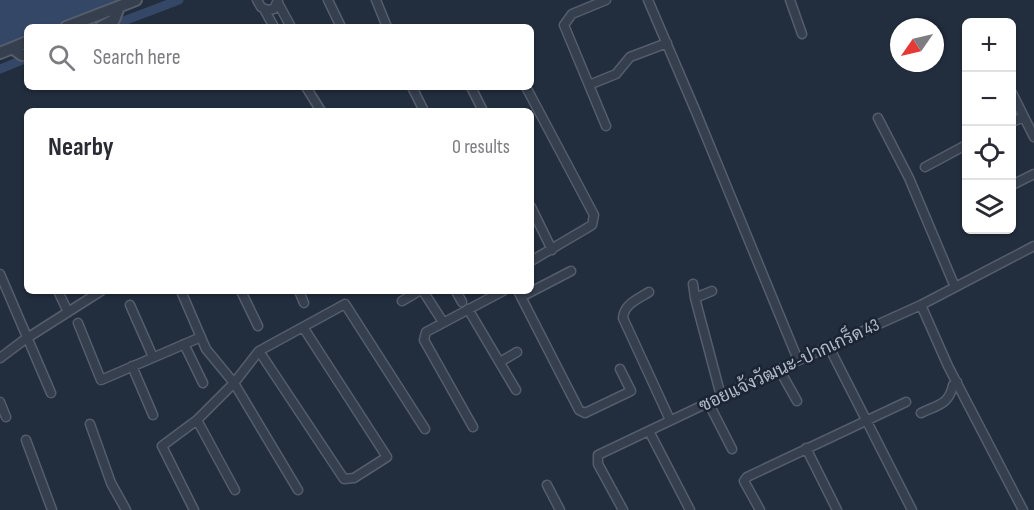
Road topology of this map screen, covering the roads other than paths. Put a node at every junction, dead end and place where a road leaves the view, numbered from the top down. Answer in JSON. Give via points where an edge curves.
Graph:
{"nodes":[{"id":1,"x":136,"y":0,"type":"edge"},
{"id":2,"x":257,"y":0,"type":"edge"},
{"id":3,"x":328,"y":0,"type":"edge"},
{"id":4,"x":376,"y":0,"type":"edge"},
{"id":5,"x":606,"y":0,"type":"edge"},
{"id":6,"x":648,"y":0,"type":"edge"},
{"id":7,"x":790,"y":0,"type":"edge"},
{"id":8,"x":278,"y":2,"type":"edge"},
{"id":9,"x":119,"y":7,"type":"junction"},
{"id":10,"x":264,"y":9,"type":"junction"},
{"id":11,"x":74,"y":24,"type":"edge"},
{"id":12,"x":106,"y":24,"type":"edge"},
{"id":13,"x":272,"y":24,"type":"edge"},
{"id":14,"x":289,"y":24,"type":"edge"},
{"id":15,"x":340,"y":24,"type":"edge"},
{"id":16,"x":386,"y":24,"type":"edge"},
{"id":17,"x":802,"y":34,"type":"dead end"},
{"id":18,"x":24,"y":43,"type":"edge"},
{"id":19,"x":667,"y":43,"type":"junction"},
{"id":20,"x":12,"y":48,"type":"junction"},
{"id":21,"x":0,"y":53,"type":"edge"},
{"id":22,"x":24,"y":55,"type":"edge"},
{"id":23,"x":589,"y":86,"type":"junction"},
{"id":24,"x":308,"y":90,"type":"edge"},
{"id":25,"x":414,"y":90,"type":"edge"},
{"id":26,"x":472,"y":90,"type":"edge"},
{"id":27,"x":528,"y":90,"type":"edge"},
{"id":28,"x":1016,"y":102,"type":"edge"},
{"id":29,"x":319,"y":108,"type":"edge"},
{"id":30,"x":422,"y":108,"type":"edge"},
{"id":31,"x":482,"y":108,"type":"edge"},
{"id":32,"x":1024,"y":117,"type":"junction"},
{"id":33,"x":878,"y":118,"type":"dead end"},
{"id":34,"x":1016,"y":120,"type":"edge"},
{"id":35,"x":606,"y":126,"type":"dead end"},
{"id":36,"x":1034,"y":137,"type":"edge"},
{"id":37,"x":962,"y":147,"type":"edge"},
{"id":38,"x":925,"y":166,"type":"dead end"},
{"id":39,"x":1034,"y":174,"type":"edge"},
{"id":40,"x":1016,"y":183,"type":"edge"},
{"id":41,"x":534,"y":213,"type":"edge"},
{"id":42,"x":1034,"y":246,"type":"edge"},
{"id":43,"x":552,"y":250,"type":"junction"},
{"id":44,"x":534,"y":259,"type":"edge"},
{"id":45,"x":571,"y":271,"type":"dead end"},
{"id":46,"x":0,"y":274,"type":"edge"},
{"id":47,"x":693,"y":284,"type":"dead end"},
{"id":48,"x":955,"y":287,"type":"junction"},
{"id":49,"x":534,"y":288,"type":"edge"},
{"id":50,"x":712,"y":291,"type":"dead end"},
{"id":51,"x":649,"y":292,"type":"dead end"},
{"id":52,"x":59,"y":294,"type":"edge"},
{"id":53,"x":96,"y":294,"type":"edge"},
{"id":54,"x":182,"y":294,"type":"edge"},
{"id":55,"x":242,"y":294,"type":"edge"},
{"id":56,"x":300,"y":294,"type":"edge"},
{"id":57,"x":415,"y":294,"type":"edge"},
{"id":58,"x":423,"y":294,"type":"edge"},
{"id":59,"x":458,"y":294,"type":"edge"},
{"id":60,"x":494,"y":294,"type":"edge"},
{"id":61,"x":520,"y":294,"type":"edge"},
{"id":62,"x":695,"y":298,"type":"junction"},
{"id":63,"x":402,"y":301,"type":"dead end"},
{"id":64,"x":304,"y":303,"type":"dead end"},
{"id":65,"x":130,"y":305,"type":"dead end"},
{"id":66,"x":465,"y":305,"type":"junction"},
{"id":67,"x":921,"y":305,"type":"junction"},
{"id":68,"x":68,"y":312,"type":"junction"},
{"id":69,"x":443,"y":322,"type":"junction"},
{"id":70,"x":78,"y":323,"type":"dead end"},
{"id":71,"x":258,"y":326,"type":"dead end"},
{"id":72,"x":303,"y":327,"type":"junction"},
{"id":73,"x":201,"y":337,"type":"junction"},
{"id":74,"x":27,"y":338,"type":"junction"},
{"id":75,"x":184,"y":344,"type":"junction"},
{"id":76,"x":829,"y":346,"type":"junction"},
{"id":77,"x":260,"y":351,"type":"junction"},
{"id":78,"x":517,"y":352,"type":"dead end"},
{"id":79,"x":153,"y":357,"type":"junction"},
{"id":80,"x":0,"y":358,"type":"edge"},
{"id":81,"x":798,"y":360,"type":"junction"},
{"id":82,"x":500,"y":362,"type":"junction"},
{"id":83,"x":132,"y":366,"type":"junction"},
{"id":84,"x":620,"y":369,"type":"dead end"},
{"id":85,"x":779,"y":369,"type":"junction"},
{"id":86,"x":957,"y":382,"type":"junction"},
{"id":87,"x":203,"y":383,"type":"dead end"},
{"id":88,"x":234,"y":383,"type":"junction"},
{"id":89,"x":516,"y":390,"type":"dead end"},
{"id":90,"x":51,"y":393,"type":"dead end"},
{"id":91,"x":721,"y":396,"type":"junction"},
{"id":92,"x":797,"y":401,"type":"dead end"},
{"id":93,"x":0,"y":402,"type":"edge"},
{"id":94,"x":708,"y":402,"type":"junction"},
{"id":95,"x":906,"y":402,"type":"dead end"},
{"id":96,"x":921,"y":413,"type":"dead end"},
{"id":97,"x":153,"y":415,"type":"dead end"},
{"id":98,"x":6,"y":417,"type":"dead end"},
{"id":99,"x":197,"y":420,"type":"junction"},
{"id":100,"x":670,"y":420,"type":"junction"},
{"id":101,"x":866,"y":420,"type":"junction"},
{"id":102,"x":90,"y":424,"type":"dead end"},
{"id":103,"x":473,"y":427,"type":"dead end"},
{"id":104,"x":425,"y":429,"type":"dead end"},
{"id":105,"x":649,"y":431,"type":"junction"},
{"id":106,"x":26,"y":440,"type":"dead end"},
{"id":107,"x":806,"y":448,"type":"junction"},
{"id":108,"x":732,"y":449,"type":"dead end"},
{"id":109,"x":546,"y":485,"type":"dead end"},
{"id":110,"x":235,"y":490,"type":"dead end"},
{"id":111,"x":298,"y":490,"type":"dead end"},
{"id":112,"x":52,"y":510,"type":"edge"},
{"id":113,"x":126,"y":510,"type":"edge"},
{"id":114,"x":194,"y":510,"type":"edge"},
{"id":115,"x":560,"y":510,"type":"edge"},
{"id":116,"x":623,"y":510,"type":"edge"},
{"id":117,"x":690,"y":510,"type":"edge"},
{"id":118,"x":760,"y":510,"type":"edge"},
{"id":119,"x":837,"y":510,"type":"edge"},
{"id":120,"x":912,"y":510,"type":"edge"},
{"id":121,"x":1023,"y":510,"type":"edge"}],
"edges":[{"from":1,"to":9,"type":"street"},
{"from":2,"to":10,"type":"street"},
{"from":3,"to":15,"type":"street"},
{"from":4,"to":16,"type":"street"},
{"from":5,"to":23,"type":"street","via":[[572,14],[564,26]]},
{"from":6,"to":19,"type":"street"},
{"from":7,"to":17,"type":"street"},
{"from":8,"to":10,"type":"street","via":[[271,10]]},
{"from":8,"to":14,"type":"street"},
{"from":9,"to":11,"type":"street"},
{"from":9,"to":12,"type":"street","via":[[114,20]]},
{"from":10,"to":13,"type":"street"},
{"from":18,"to":20,"type":"street"},
{"from":19,"to":23,"type":"street","via":[[630,57],[616,74]]},
{"from":19,"to":81,"type":"street"},
{"from":20,"to":21,"type":"street"},
{"from":20,"to":22,"type":"street"},
{"from":23,"to":35,"type":"street"},
{"from":24,"to":29,"type":"street"},
{"from":25,"to":30,"type":"street"},
{"from":26,"to":31,"type":"street"},
{"from":27,"to":43,"type":"street","via":[[594,215],[592,225]]},
{"from":28,"to":32,"type":"street"},
{"from":32,"to":34,"type":"street"},
{"from":32,"to":36,"type":"street"},
{"from":33,"to":48,"type":"street","via":[[909,178]]},
{"from":37,"to":38,"type":"street"},
{"from":39,"to":40,"type":"street"},
{"from":41,"to":43,"type":"street"},
{"from":42,"to":48,"type":"street","name":"ซอยแจ้งวัฒนะ-ปากเกร็ด 43"},
{"from":43,"to":44,"type":"street"},
{"from":45,"to":49,"type":"street"},
{"from":46,"to":74,"type":"street"},
{"from":47,"to":62,"type":"street"},
{"from":48,"to":67,"type":"street","name":"ซอยแจ้งวัฒนะ-ปากเกร็ด 43"},
{"from":50,"to":62,"type":"street"},
{"from":51,"to":100,"type":"street","via":[[631,303],[623,318]]},
{"from":52,"to":68,"type":"street"},
{"from":53,"to":68,"type":"street"},
{"from":54,"to":73,"type":"street"},
{"from":55,"to":71,"type":"street"},
{"from":56,"to":64,"type":"street"},
{"from":57,"to":63,"type":"street"},
{"from":58,"to":69,"type":"street"},
{"from":59,"to":66,"type":"street"},
{"from":60,"to":66,"type":"street"},
{"from":61,"to":84,"type":"street","via":[[579,410],[585,413],[631,392]]},
{"from":62,"to":91,"type":"street"},
{"from":65,"to":79,"type":"street"},
{"from":66,"to":69,"type":"street"},
{"from":66,"to":82,"type":"street"},
{"from":67,"to":76,"type":"street","name":"ซอยแจ้งวัฒนะ-ปากเกร็ด 43"},
{"from":67,"to":86,"type":"street"},
{"from":68,"to":74,"type":"street"},
{"from":69,"to":103,"type":"street","via":[[426,332],[424,340]]},
{"from":70,"to":83,"type":"street","via":[[101,380]]},
{"from":72,"to":77,"type":"street"},
{"from":72,"to":77,"type":"street","via":[[387,457],[354,478],[344,479]]},
{"from":72,"to":104,"type":"street","via":[[345,304]]},
{"from":73,"to":75,"type":"street"},
{"from":73,"to":88,"type":"street"},
{"from":74,"to":80,"type":"street"},
{"from":74,"to":90,"type":"street"},
{"from":75,"to":79,"type":"street"},
{"from":75,"to":87,"type":"street"},
{"from":76,"to":81,"type":"street","name":"ซอยแจ้งวัฒนะ-ปากเกร็ด 43"},
{"from":76,"to":101,"type":"street"},
{"from":77,"to":88,"type":"street"},
{"from":78,"to":82,"type":"street"},
{"from":79,"to":83,"type":"street"},
{"from":81,"to":85,"type":"street","name":"ซอยแจ้งวัฒนะ-ปากเกร็ด 43"},
{"from":82,"to":89,"type":"street"},
{"from":83,"to":97,"type":"street"},
{"from":85,"to":91,"type":"street","name":"ซอยแจ้งวัฒนะ-ปากเกร็ด 43"},
{"from":85,"to":92,"type":"street"},
{"from":86,"to":96,"type":"street","via":[[948,400]]},
{"from":86,"to":121,"type":"street"},
{"from":88,"to":99,"type":"street"},
{"from":88,"to":111,"type":"street"},
{"from":91,"to":94,"type":"street","name":"ซอยแจ้งวัฒนะ-ปากเกร็ด 43"},
{"from":93,"to":98,"type":"street"},
{"from":94,"to":100,"type":"street","name":"ซอยแจ้งวัฒนะ-ปากเกร็ด 43"},
{"from":94,"to":108,"type":"street"},
{"from":95,"to":101,"type":"street"},
{"from":99,"to":110,"type":"street"},
{"from":99,"to":114,"type":"street","via":[[162,446]]},
{"from":100,"to":105,"type":"street","name":"ซอยแจ้งวัฒนะ-ปากเกร็ด 43"},
{"from":101,"to":107,"type":"street"},
{"from":101,"to":120,"type":"street"},
{"from":102,"to":113,"type":"street","via":[[111,483]]},
{"from":105,"to":116,"type":"street","name":"ซอยแจ้งวัฒนะ-ปากเกร็ด 43","via":[[598,455],[598,464]]},
{"from":105,"to":117,"type":"street"},
{"from":106,"to":112,"type":"street"},
{"from":107,"to":118,"type":"street","via":[[744,481]]},
{"from":107,"to":119,"type":"street"},
{"from":109,"to":115,"type":"street"}]}
